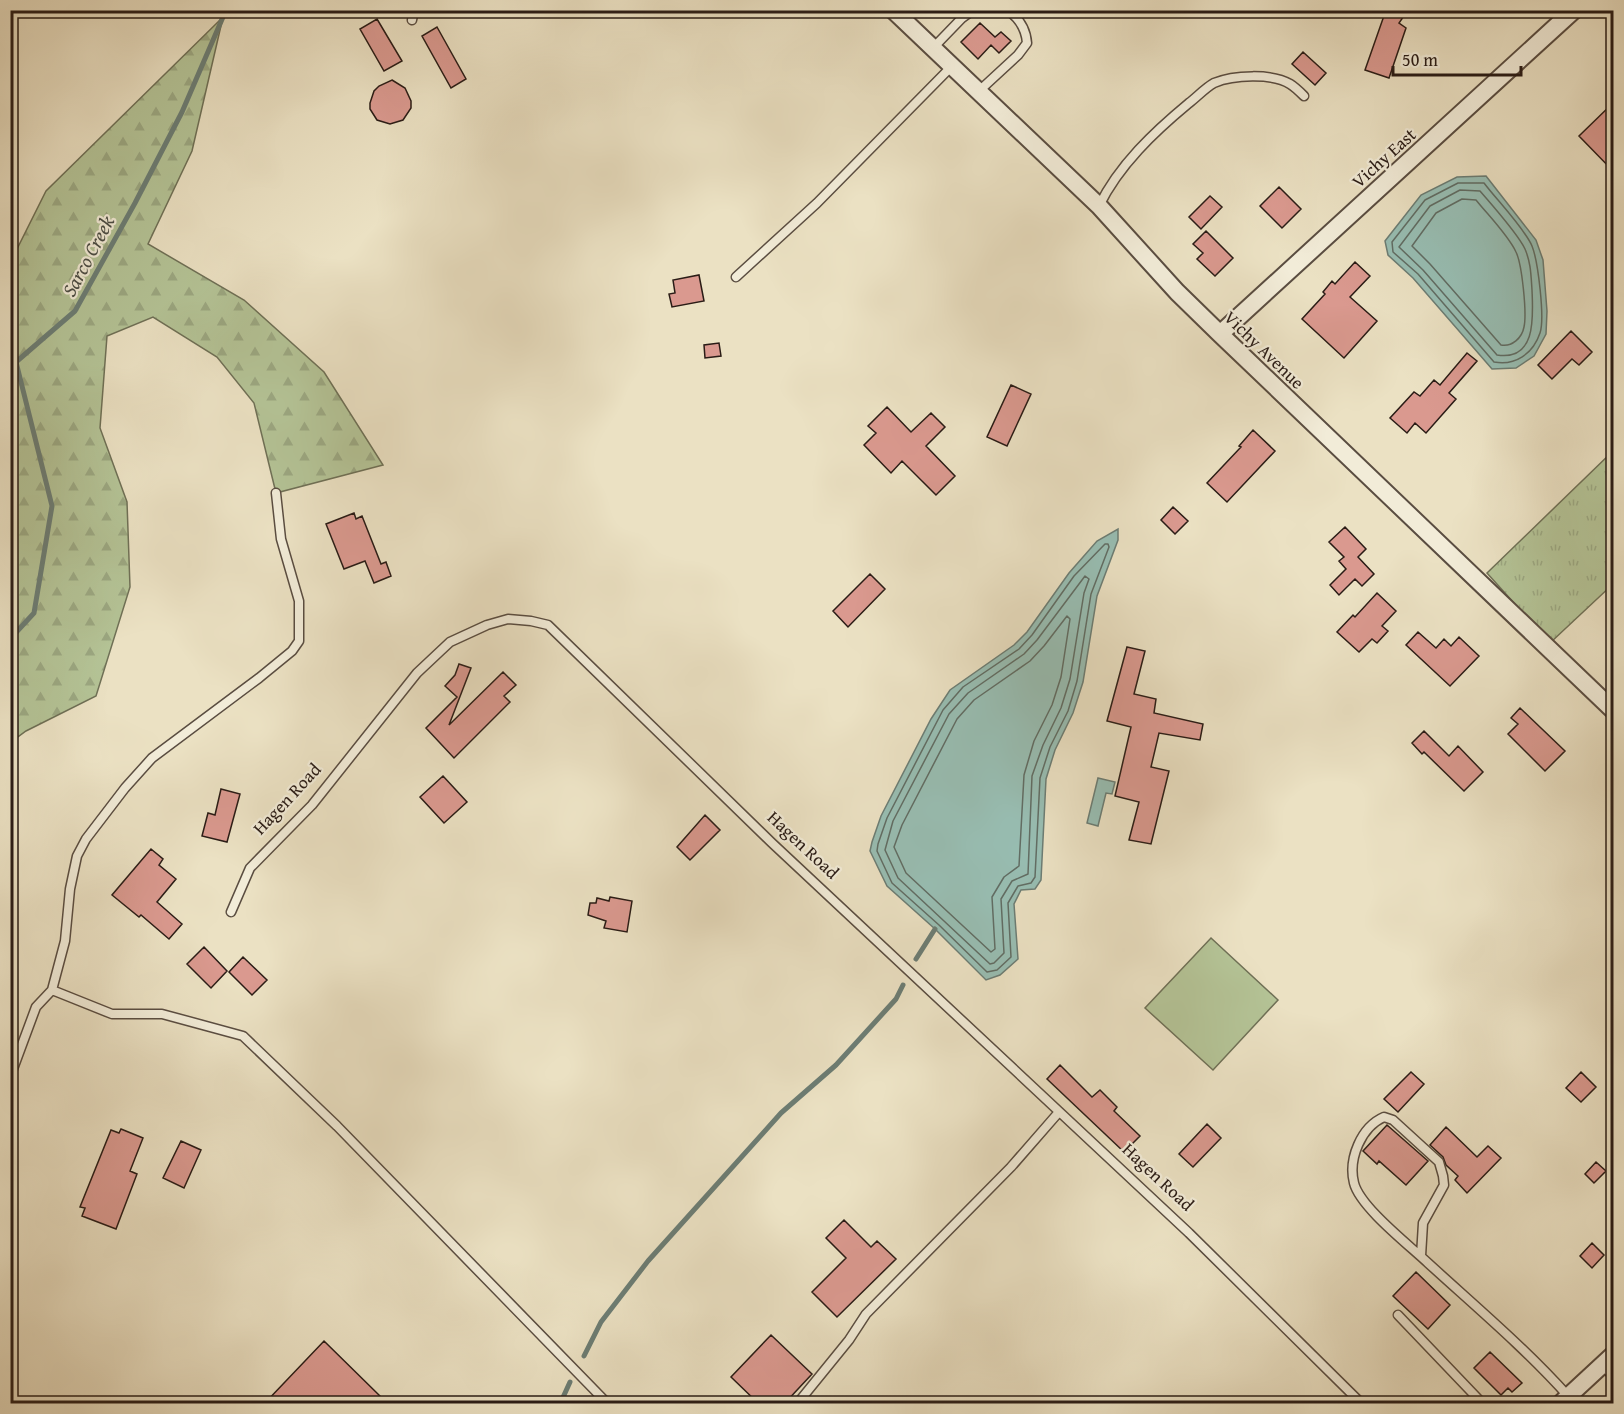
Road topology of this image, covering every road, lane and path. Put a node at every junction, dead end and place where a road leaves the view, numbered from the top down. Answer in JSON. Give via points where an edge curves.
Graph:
{"nodes":[{"id":1,"x":893,"y":10,"type":"edge"},
{"id":2,"x":973,"y":10,"type":"edge"},
{"id":3,"x":1007,"y":10,"type":"edge"},
{"id":4,"x":1574,"y":10,"type":"edge"},
{"id":5,"x":933,"y":48,"type":"junction"},
{"id":6,"x":952,"y":66,"type":"junction"},
{"id":7,"x":979,"y":91,"type":"junction"},
{"id":8,"x":1304,"y":96,"type":"dead end"},
{"id":9,"x":1099,"y":206,"type":"junction"},
{"id":10,"x":736,"y":277,"type":"dead end"},
{"id":11,"x":1220,"y":334,"type":"junction"},
{"id":12,"x":276,"y":493,"type":"dead end"},
{"id":13,"x":1614,"y":711,"type":"edge"},
{"id":14,"x":231,"y":912,"type":"dead end"},
{"id":15,"x":52,"y":990,"type":"junction"},
{"id":16,"x":10,"y":1077,"type":"edge"},
{"id":17,"x":1059,"y":1112,"type":"junction"},
{"id":18,"x":1421,"y":1256,"type":"junction"},
{"id":19,"x":1398,"y":1315,"type":"dead end"},
{"id":20,"x":1610,"y":1366,"type":"edge"},
{"id":21,"x":1564,"y":1400,"type":"edge"},
{"id":22,"x":608,"y":1404,"type":"edge"},
{"id":23,"x":797,"y":1404,"type":"edge"},
{"id":24,"x":1362,"y":1404,"type":"edge"},
{"id":25,"x":1483,"y":1404,"type":"edge"}],
"edges":[{"from":1,"to":5,"type":"street","name":"Vichy Avenue"},
{"from":2,"to":5,"type":"lane"},
{"from":3,"to":7,"type":"lane","via":[[1026,31],[1027,43]]},
{"from":4,"to":11,"type":"street","name":"Vichy East"},
{"from":5,"to":6,"type":"street","name":"Vichy Avenue"},
{"from":6,"to":7,"type":"street","name":"Vichy Avenue"},
{"from":6,"to":10,"type":"lane","via":[[818,203]]},
{"from":7,"to":9,"type":"street","name":"Vichy Avenue"},
{"from":8,"to":9,"type":"lane","via":[[1291,84],[1260,76],[1228,78],[1212,84],[1133,156]]},
{"from":9,"to":11,"type":"street","name":"Vichy Avenue"},
{"from":11,"to":13,"type":"street","name":"Vichy Avenue"},
{"from":12,"to":15,"type":"lane","via":[[281,539],[299,601],[299,640],[292,651],[259,678],[152,758],[86,839],[77,856],[65,941]]},
{"from":14,"to":17,"type":"lane","name":"Hagen Road","via":[[249,868],[312,805],[417,673],[450,642],[508,619],[548,625],[772,843]]},
{"from":15,"to":16,"type":"lane","via":[[36,1007]]},
{"from":15,"to":22,"type":"lane","via":[[112,1014],[162,1014],[243,1036],[338,1126]]},
{"from":17,"to":23,"type":"lane","via":[[1011,1167],[866,1314]]},
{"from":17,"to":24,"type":"lane","name":"Hagen Road","via":[[1189,1233]]},
{"from":18,"to":18,"type":"lane","via":[[1423,1224],[1444,1185],[1443,1176],[1438,1162],[1393,1120],[1384,1117],[1371,1126],[1357,1148],[1352,1162],[1354,1184],[1363,1200]]},
{"from":18,"to":21,"type":"lane","via":[[1544,1369]]},
{"from":19,"to":25,"type":"lane"},
{"from":20,"to":21,"type":"street"}]}
